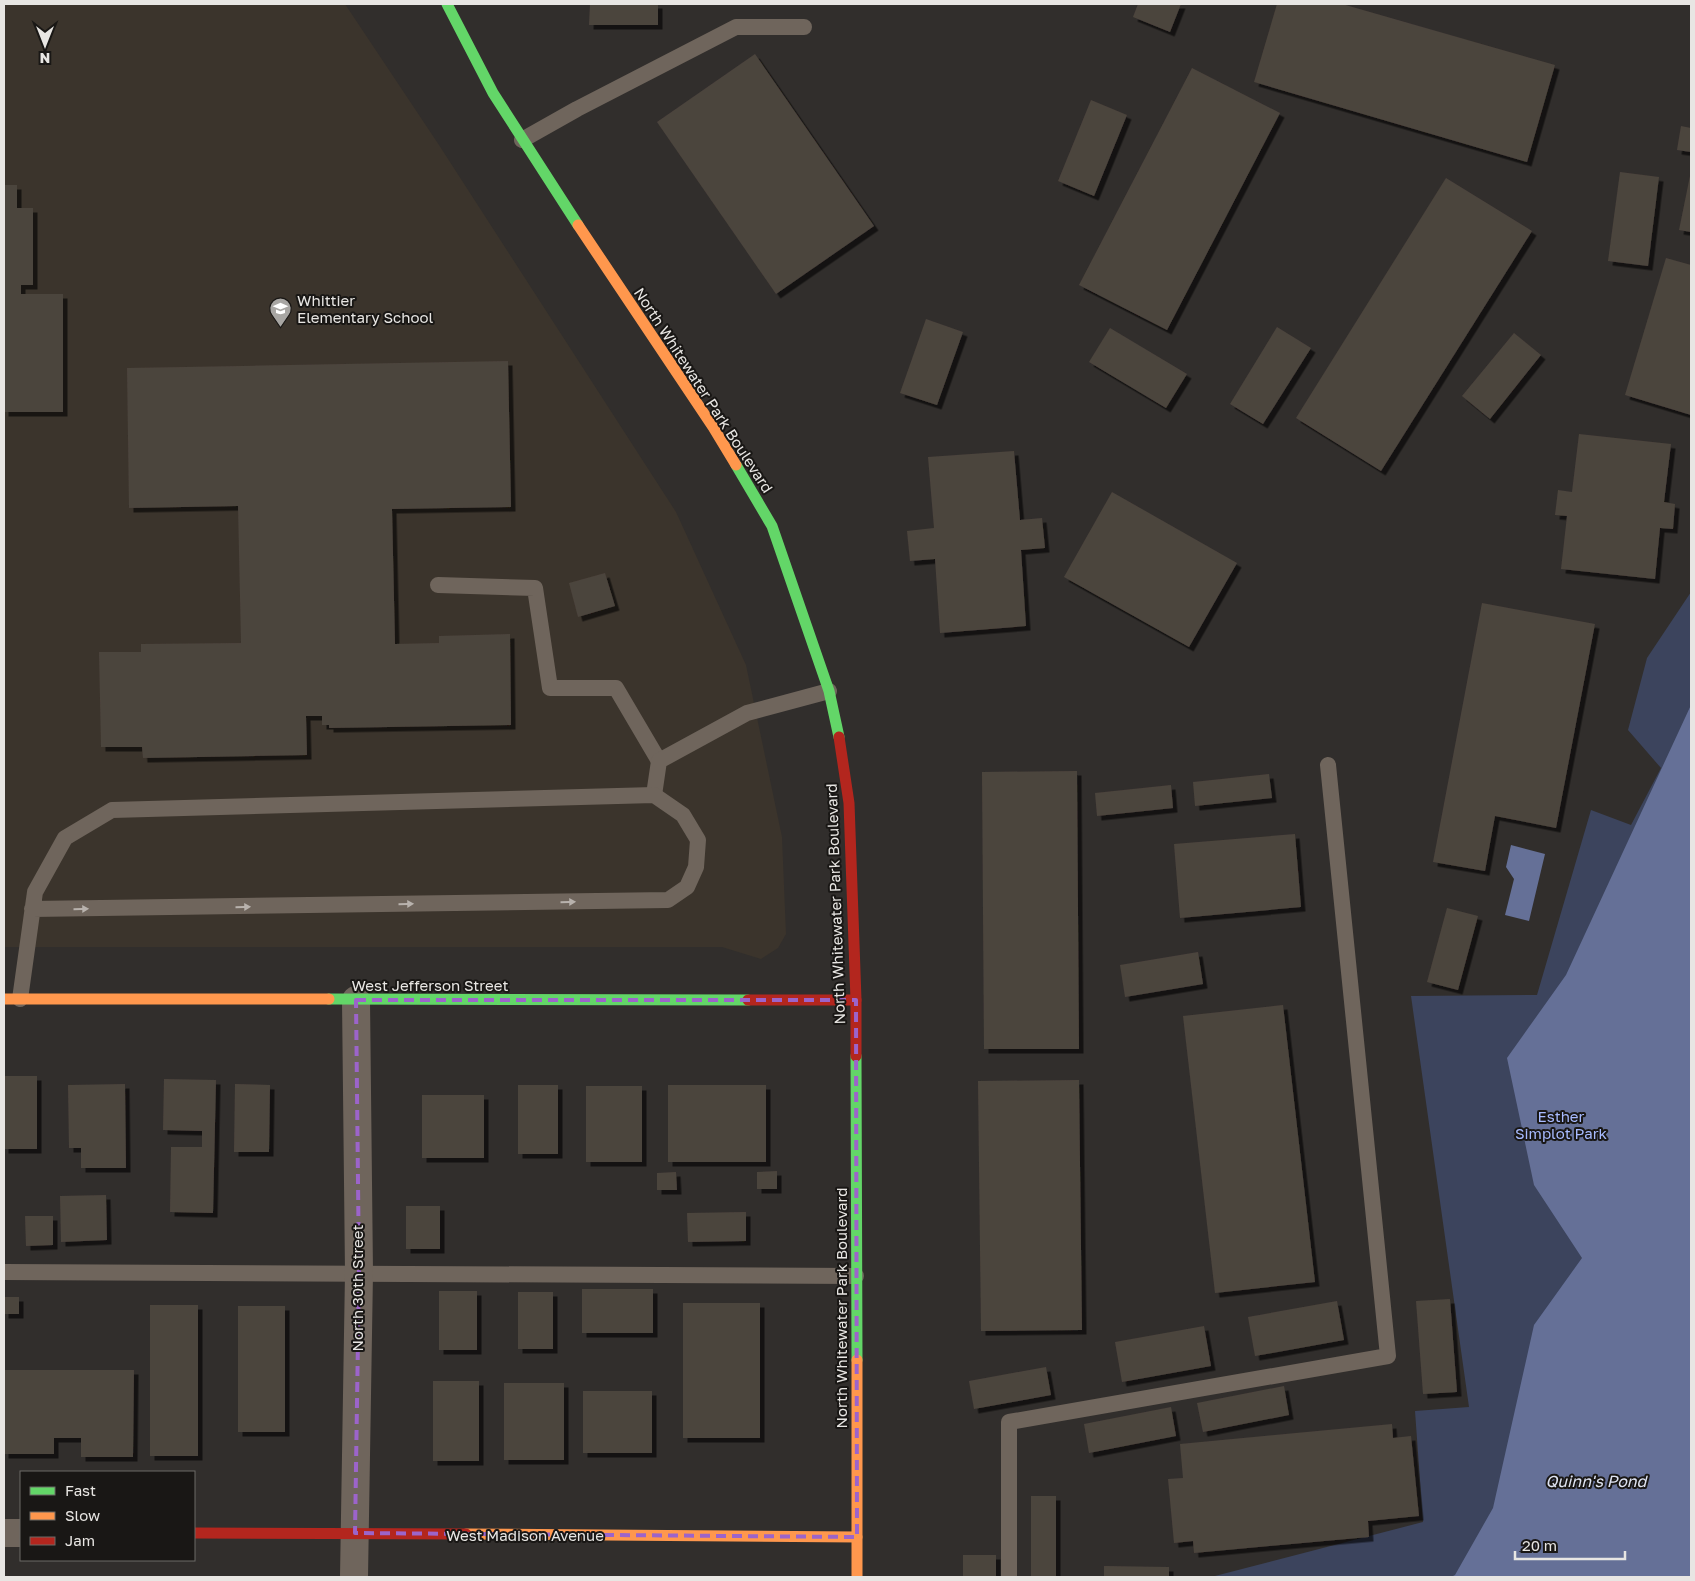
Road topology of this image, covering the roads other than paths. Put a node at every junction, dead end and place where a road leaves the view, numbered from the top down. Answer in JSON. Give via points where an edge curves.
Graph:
{"nodes":[{"id":1,"x":447,"y":4,"type":"edge"},
{"id":2,"x":804,"y":27,"type":"dead end"},
{"id":3,"x":522,"y":140,"type":"junction"},
{"id":4,"x":438,"y":585,"type":"dead end"},
{"id":5,"x":829,"y":691,"type":"junction"},
{"id":6,"x":660,"y":762,"type":"junction"},
{"id":7,"x":1328,"y":764,"type":"dead end"},
{"id":8,"x":654,"y":795,"type":"junction"},
{"id":9,"x":32,"y":909,"type":"junction"},
{"id":10,"x":12,"y":999,"type":"edge"},
{"id":11,"x":356,"y":1000,"type":"junction"},
{"id":12,"x":856,"y":1000,"type":"junction"},
{"id":13,"x":4,"y":1272,"type":"edge"},
{"id":14,"x":359,"y":1273,"type":"junction"},
{"id":15,"x":856,"y":1276,"type":"junction"},
{"id":16,"x":4,"y":1533,"type":"edge"},
{"id":17,"x":20,"y":1533,"type":"edge"},
{"id":18,"x":195,"y":1533,"type":"edge"},
{"id":19,"x":355,"y":1533,"type":"junction"},
{"id":20,"x":857,"y":1537,"type":"junction"},
{"id":21,"x":354,"y":1577,"type":"edge"},
{"id":22,"x":857,"y":1577,"type":"edge"},
{"id":23,"x":1009,"y":1577,"type":"edge"}],
"edges":[{"from":1,"to":3,"type":"street","name":"North Whitewater Park Boulevard","via":[[493,93]]},
{"from":2,"to":3,"type":"lane","via":[[736,27]]},
{"from":3,"to":5,"type":"street","name":"North Whitewater Park Boulevard","via":[[713,427],[772,526]]},
{"from":4,"to":6,"type":"lane","via":[[535,588],[550,688],[616,688]]},
{"from":5,"to":6,"type":"lane","via":[[747,713]]},
{"from":5,"to":12,"type":"street","name":"North Whitewater Park Boulevard","via":[[849,803]]},
{"from":6,"to":8,"type":"lane"},
{"from":7,"to":23,"type":"lane","via":[[1388,1356],[1009,1422]]},
{"from":8,"to":9,"type":"lane","via":[[112,810],[64,838],[35,892]]},
{"from":9,"to":8,"type":"lane","one_way":true,"via":[[668,900],[686,887],[696,866],[698,840],[683,815]]},
{"from":9,"to":10,"type":"lane"},
{"from":10,"to":11,"type":"street","name":"West Jefferson Street"},
{"from":11,"to":12,"type":"street","name":"West Jefferson Street"},
{"from":11,"to":14,"type":"street","name":"North 30th Street"},
{"from":12,"to":15,"type":"street","name":"North Whitewater Park Boulevard"},
{"from":13,"to":14,"type":"lane"},
{"from":14,"to":15,"type":"lane"},
{"from":14,"to":19,"type":"street","name":"North 30th Street"},
{"from":15,"to":20,"type":"street","name":"North Whitewater Park Boulevard"},
{"from":16,"to":17,"type":"street"},
{"from":18,"to":19,"type":"street","name":"West Madison Avenue"},
{"from":19,"to":20,"type":"street","name":"West Madison Avenue"},
{"from":19,"to":21,"type":"street","name":"North 30th Street"},
{"from":20,"to":22,"type":"street","name":"North Whitewater Park Boulevard"}]}
